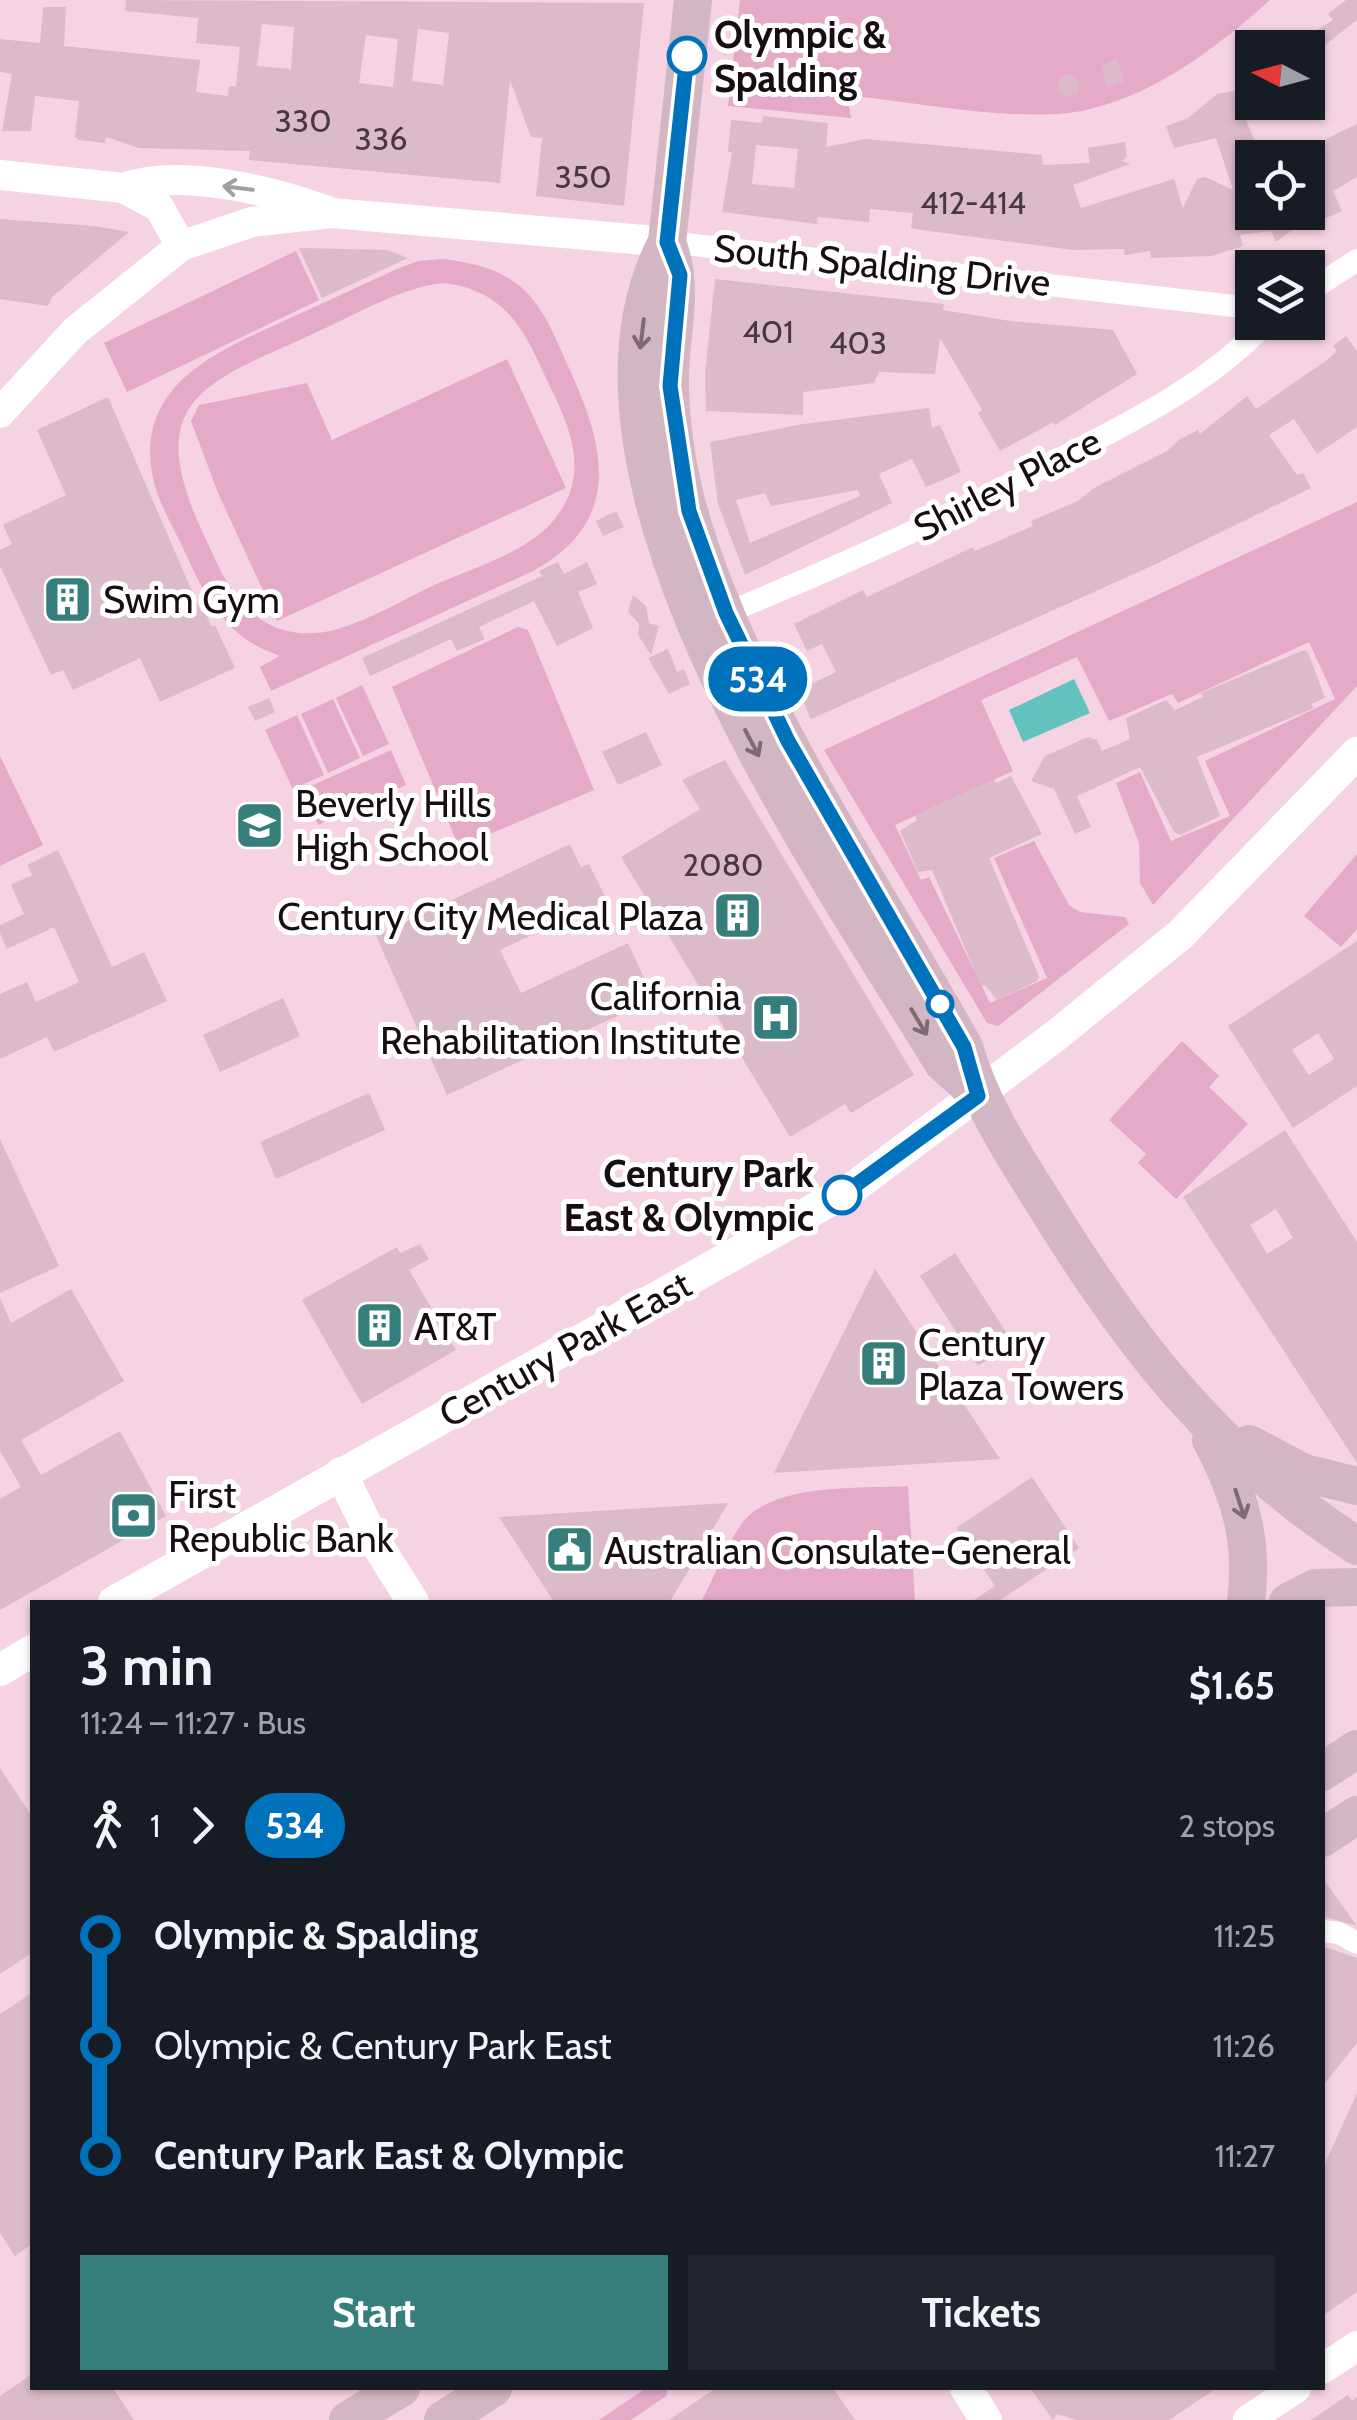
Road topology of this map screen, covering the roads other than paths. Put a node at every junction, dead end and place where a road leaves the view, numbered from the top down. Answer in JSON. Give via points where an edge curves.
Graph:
{"nodes":[{"id":1,"x":693,"y":0,"type":"edge"},
{"id":2,"x":0,"y":174,"type":"edge"},
{"id":3,"x":123,"y":188,"type":"junction"},
{"id":4,"x":332,"y":213,"type":"junction"},
{"id":5,"x":667,"y":242,"type":"junction"},
{"id":6,"x":180,"y":246,"type":"junction"},
{"id":7,"x":1357,"y":260,"type":"edge"},
{"id":8,"x":1325,"y":281,"type":"edge"},
{"id":9,"x":1235,"y":306,"type":"edge"},
{"id":10,"x":1250,"y":340,"type":"edge"},
{"id":11,"x":0,"y":413,"type":"edge"},
{"id":12,"x":726,"y":613,"type":"junction"},
{"id":13,"x":1357,"y":752,"type":"edge"},
{"id":14,"x":978,"y":1096,"type":"junction"},
{"id":15,"x":1198,"y":1416,"type":"junction"},
{"id":16,"x":341,"y":1472,"type":"junction"},
{"id":17,"x":1357,"y":1486,"type":"edge"},
{"id":18,"x":1357,"y":1546,"type":"edge"},
{"id":19,"x":1357,"y":1587,"type":"edge"},
{"id":20,"x":117,"y":1600,"type":"edge"},
{"id":21,"x":412,"y":1600,"type":"edge"},
{"id":22,"x":1246,"y":1600,"type":"edge"},
{"id":23,"x":1292,"y":1600,"type":"edge"},
{"id":24,"x":30,"y":1652,"type":"edge"},
{"id":25,"x":0,"y":1670,"type":"edge"},
{"id":26,"x":1357,"y":1734,"type":"edge"},
{"id":27,"x":1325,"y":1740,"type":"edge"},
{"id":28,"x":1357,"y":1750,"type":"edge"},
{"id":29,"x":1325,"y":1770,"type":"edge"},
{"id":30,"x":1325,"y":1931,"type":"edge"},
{"id":31,"x":1357,"y":1943,"type":"edge"},
{"id":32,"x":1357,"y":2346,"type":"edge"},
{"id":33,"x":1325,"y":2367,"type":"edge"},
{"id":34,"x":398,"y":2390,"type":"edge"},
{"id":35,"x":490,"y":2390,"type":"edge"},
{"id":36,"x":967,"y":2390,"type":"edge"},
{"id":37,"x":1293,"y":2390,"type":"edge"},
{"id":38,"x":348,"y":2420,"type":"edge"},
{"id":39,"x":443,"y":2420,"type":"edge"},
{"id":40,"x":986,"y":2420,"type":"edge"},
{"id":41,"x":1248,"y":2420,"type":"edge"}],
"edges":[{"from":1,"to":5,"type":"main road"},
{"from":2,"to":3,"type":"street","name":"South Spalding Drive"},
{"from":4,"to":3,"type":"street","name":"South Spalding Drive","one_way":true,"via":[[276,193],[160,179]]},
{"from":3,"to":6,"type":"street","name":"South Spalding Drive","via":[[158,207]]},
{"from":4,"to":5,"type":"street","name":"South Spalding Drive"},
{"from":4,"to":6,"type":"street","name":"South Spalding Drive","via":[[252,222]]},
{"from":5,"to":9,"type":"street","name":"South Spalding Drive"},
{"from":5,"to":12,"type":"main road","via":[[680,275],[670,386],[674,425],[689,511]]},
{"from":5,"to":14,"type":"main road","one_way":true,"via":[[649,276],[639,358],[641,438],[669,555],[694,624],[761,760],[943,1062]]},
{"from":6,"to":11,"type":"street","via":[[75,331]]},
{"from":7,"to":8,"type":"street"},
{"from":10,"to":12,"type":"street","name":"Shirley Place","via":[[1189,390],[1106,435],[874,550]]},
{"from":12,"to":14,"type":"main road","via":[[795,755],[964,1047]]},
{"from":13,"to":14,"type":"main road","name":"Century Park East","via":[[1196,921]]},
{"from":14,"to":15,"type":"main road","via":[[1109,1307]]},
{"from":14,"to":16,"type":"main road","name":"Century Park East","via":[[796,1224]]},
{"from":15,"to":17,"type":"main road","via":[[1304,1474]]},
{"from":15,"to":18,"type":"main road","via":[[1282,1492]]},
{"from":15,"to":22,"type":"main road","one_way":true,"via":[[1244,1511],[1250,1548]]},
{"from":16,"to":20,"type":"main road","name":"Century Park East"},
{"from":16,"to":21,"type":"main road"},
{"from":19,"to":23,"type":"main road","via":[[1314,1588]]},
{"from":24,"to":25,"type":"main road"},
{"from":26,"to":27,"type":"main road"},
{"from":28,"to":29,"type":"main road"},
{"from":30,"to":31,"type":"street"},
{"from":32,"to":33,"type":"street"},
{"from":34,"to":38,"type":"main road"},
{"from":35,"to":39,"type":"main road"},
{"from":36,"to":40,"type":"main road"},
{"from":37,"to":41,"type":"street"}]}
